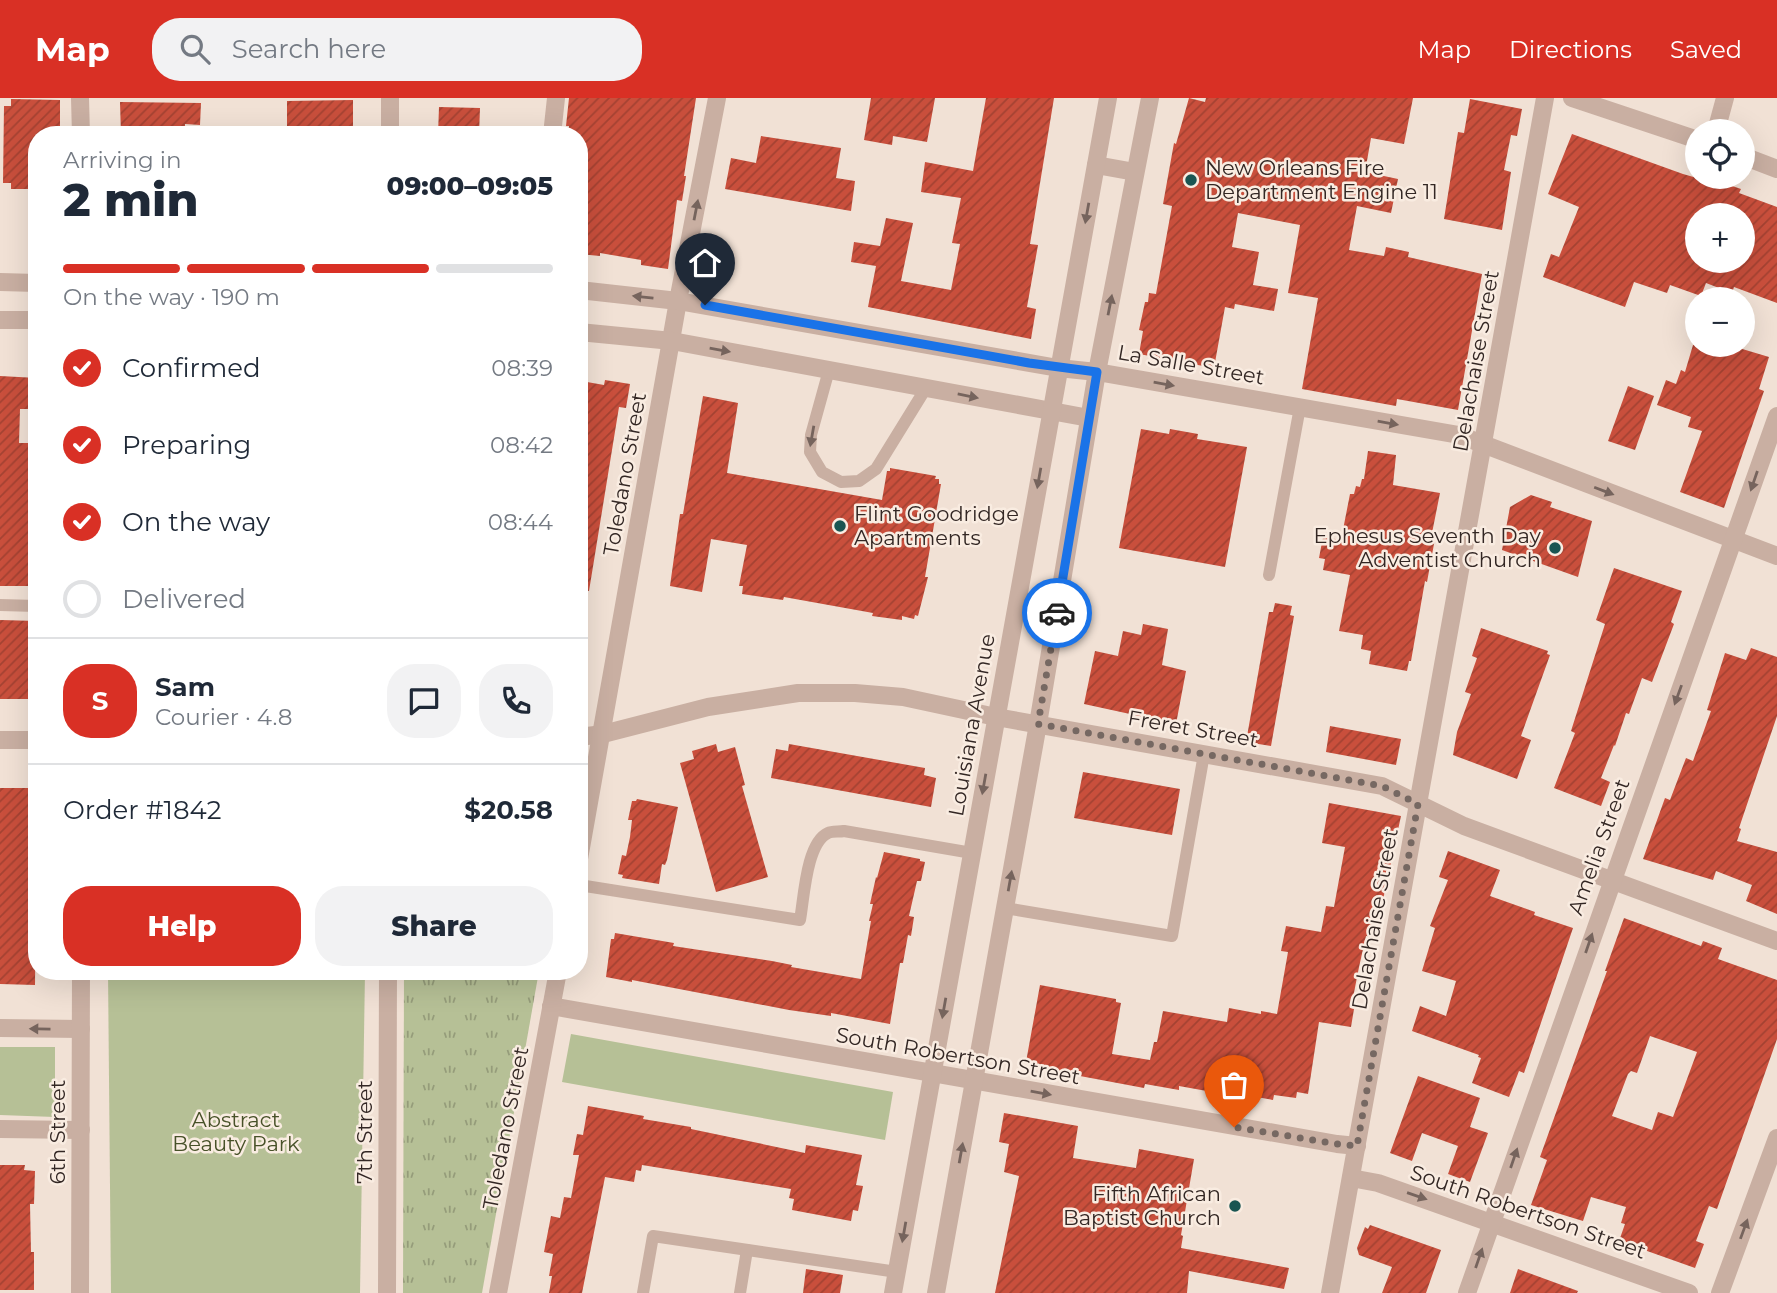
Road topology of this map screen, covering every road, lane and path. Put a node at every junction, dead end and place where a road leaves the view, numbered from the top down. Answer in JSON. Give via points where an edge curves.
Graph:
{"nodes":[{"id":1,"x":80,"y":98,"type":"edge"},
{"id":2,"x":390,"y":98,"type":"edge"},
{"id":3,"x":556,"y":98,"type":"edge"},
{"id":4,"x":717,"y":98,"type":"edge"},
{"id":5,"x":1108,"y":98,"type":"edge"},
{"id":6,"x":1150,"y":98,"type":"edge"},
{"id":7,"x":1545,"y":98,"type":"edge"},
{"id":8,"x":1572,"y":98,"type":"edge"},
{"id":9,"x":1725,"y":98,"type":"edge"},
{"id":10,"x":1719,"y":119,"type":"edge"},
{"id":11,"x":81,"y":126,"type":"edge"},
{"id":12,"x":390,"y":126,"type":"edge"},
{"id":13,"x":553,"y":126,"type":"edge"},
{"id":14,"x":1685,"y":136,"type":"edge"},
{"id":15,"x":1755,"y":161,"type":"edge"},
{"id":16,"x":1096,"y":165,"type":"junction"},
{"id":17,"x":1777,"y":169,"type":"edge"},
{"id":18,"x":1135,"y":172,"type":"junction"},
{"id":19,"x":0,"y":282,"type":"edge"},
{"id":20,"x":28,"y":282,"type":"edge"},
{"id":21,"x":588,"y":291,"type":"edge"},
{"id":22,"x":678,"y":301,"type":"junction"},
{"id":23,"x":0,"y":320,"type":"edge"},
{"id":24,"x":28,"y":320,"type":"edge"},
{"id":25,"x":588,"y":333,"type":"edge"},
{"id":26,"x":672,"y":341,"type":"junction"},
{"id":27,"x":1058,"y":368,"type":"junction"},
{"id":28,"x":829,"y":370,"type":"junction"},
{"id":29,"x":1097,"y":372,"type":"junction"},
{"id":30,"x":926,"y":388,"type":"junction"},
{"id":31,"x":1300,"y":407,"type":"junction"},
{"id":32,"x":1051,"y":411,"type":"junction"},
{"id":33,"x":1777,"y":416,"type":"edge"},
{"id":34,"x":1089,"y":418,"type":"junction"},
{"id":35,"x":1485,"y":445,"type":"junction"},
{"id":36,"x":1733,"y":541,"type":"junction"},
{"id":37,"x":1777,"y":556,"type":"edge"},
{"id":38,"x":1269,"y":575,"type":"dead end"},
{"id":39,"x":0,"y":605,"type":"edge"},
{"id":40,"x":28,"y":607,"type":"edge"},
{"id":41,"x":996,"y":717,"type":"junction"},
{"id":42,"x":1038,"y":724,"type":"junction"},
{"id":43,"x":603,"y":734,"type":"junction"},
{"id":44,"x":588,"y":736,"type":"edge"},
{"id":45,"x":0,"y":740,"type":"edge"},
{"id":46,"x":28,"y":740,"type":"edge"},
{"id":47,"x":1204,"y":754,"type":"junction"},
{"id":48,"x":1418,"y":804,"type":"junction"},
{"id":49,"x":588,"y":812,"type":"edge"},
{"id":50,"x":972,"y":853,"type":"junction"},
{"id":51,"x":1611,"y":880,"type":"junction"},
{"id":52,"x":588,"y":886,"type":"edge"},
{"id":53,"x":1005,"y":908,"type":"junction"},
{"id":54,"x":1777,"y":941,"type":"edge"},
{"id":55,"x":81,"y":980,"type":"edge"},
{"id":56,"x":388,"y":980,"type":"edge"},
{"id":57,"x":556,"y":980,"type":"edge"},
{"id":58,"x":551,"y":1006,"type":"junction"},
{"id":59,"x":0,"y":1028,"type":"edge"},
{"id":60,"x":81,"y":1029,"type":"junction"},
{"id":61,"x":932,"y":1075,"type":"junction"},
{"id":62,"x":973,"y":1082,"type":"junction"},
{"id":63,"x":0,"y":1129,"type":"edge"},
{"id":64,"x":81,"y":1130,"type":"junction"},
{"id":65,"x":1777,"y":1138,"type":"edge"},
{"id":66,"x":1357,"y":1146,"type":"junction"},
{"id":67,"x":1351,"y":1178,"type":"junction"},
{"id":68,"x":1491,"y":1222,"type":"junction"},
{"id":69,"x":747,"y":1250,"type":"junction"},
{"id":70,"x":897,"y":1272,"type":"junction"},
{"id":71,"x":80,"y":1293,"type":"edge"},
{"id":72,"x":387,"y":1293,"type":"edge"},
{"id":73,"x":498,"y":1293,"type":"edge"},
{"id":74,"x":643,"y":1293,"type":"edge"},
{"id":75,"x":740,"y":1293,"type":"edge"},
{"id":76,"x":893,"y":1293,"type":"edge"},
{"id":77,"x":936,"y":1293,"type":"edge"},
{"id":78,"x":1331,"y":1293,"type":"edge"},
{"id":79,"x":1467,"y":1293,"type":"edge"},
{"id":80,"x":1689,"y":1293,"type":"edge"},
{"id":81,"x":1720,"y":1293,"type":"edge"}],
"edges":[{"from":1,"to":11,"type":"street"},
{"from":2,"to":12,"type":"street"},
{"from":3,"to":13,"type":"street"},
{"from":22,"to":4,"type":"street","name":"Toledano Street","one_way":true},
{"from":5,"to":16,"type":"street","name":"Louisiana Avenue"},
{"from":6,"to":18,"type":"street"},
{"from":7,"to":35,"type":"street","name":"Delachaise Street"},
{"from":8,"to":14,"type":"street"},
{"from":9,"to":10,"type":"street"},
{"from":15,"to":17,"type":"street"},
{"from":16,"to":18,"type":"street"},
{"from":16,"to":27,"type":"street","name":"Louisiana Avenue","one_way":true},
{"from":29,"to":18,"type":"street","one_way":true},
{"from":19,"to":20,"type":"street"},
{"from":22,"to":21,"type":"street","name":"La Salle Street","one_way":true},
{"from":22,"to":26,"type":"street","name":"Toledano Street"},
{"from":22,"to":27,"type":"street","name":"La Salle Street"},
{"from":23,"to":24,"type":"street"},
{"from":25,"to":26,"type":"street"},
{"from":26,"to":28,"type":"street","one_way":true},
{"from":26,"to":43,"type":"street","name":"Toledano Street"},
{"from":27,"to":29,"type":"street","name":"La Salle Street"},
{"from":27,"to":32,"type":"street","name":"Louisiana Avenue"},
{"from":28,"to":30,"type":"street"},
{"from":28,"to":30,"type":"lane","one_way":true,"via":[[810,452],[822,472],[841,481],[859,481],[876,469]]},
{"from":29,"to":31,"type":"street","name":"La Salle Street","one_way":true},
{"from":29,"to":34,"type":"street"},
{"from":30,"to":32,"type":"street","one_way":true},
{"from":31,"to":35,"type":"street","name":"La Salle Street","one_way":true,"via":[[1459,435]]},
{"from":31,"to":38,"type":"lane"},
{"from":32,"to":34,"type":"street"},
{"from":32,"to":41,"type":"street","name":"Louisiana Avenue","one_way":true},
{"from":33,"to":36,"type":"street","name":"Amelia Street","one_way":true},
{"from":34,"to":42,"type":"street"},
{"from":35,"to":36,"type":"street","name":"La Salle Street","one_way":true},
{"from":35,"to":48,"type":"street","name":"Delachaise Street"},
{"from":36,"to":37,"type":"street","name":"La Salle Street"},
{"from":36,"to":51,"type":"street","name":"Amelia Street","one_way":true},
{"from":39,"to":40,"type":"lane"},
{"from":41,"to":42,"type":"street","name":"Freret Street"},
{"from":41,"to":43,"type":"street","name":"Freret Street","via":[[902,697],[798,692],[708,707]]},
{"from":41,"to":50,"type":"street","name":"Louisiana Avenue","one_way":true},
{"from":42,"to":47,"type":"street","name":"Freret Street"},
{"from":53,"to":42,"type":"street","one_way":true},
{"from":43,"to":44,"type":"street","name":"Freret Street"},
{"from":43,"to":49,"type":"street","name":"Toledano Street"},
{"from":45,"to":46,"type":"street"},
{"from":47,"to":48,"type":"street","name":"Freret Street","via":[[1382,786]]},
{"from":47,"to":53,"type":"lane","via":[[1172,936]]},
{"from":48,"to":51,"type":"street","name":"Freret Street","via":[[1464,826]]},
{"from":48,"to":66,"type":"street","name":"Delachaise Street"},
{"from":50,"to":52,"type":"lane","via":[[844,831],[828,833],[817,843],[810,860],[800,920]]},
{"from":50,"to":61,"type":"street","name":"Louisiana Avenue","one_way":true},
{"from":51,"to":54,"type":"street","name":"Freret Street"},
{"from":68,"to":51,"type":"street","name":"Amelia Street","one_way":true},
{"from":53,"to":62,"type":"street"},
{"from":55,"to":60,"type":"street","name":"6th Street"},
{"from":56,"to":72,"type":"street","name":"7th Street"},
{"from":57,"to":58,"type":"street","name":"Toledano Street"},
{"from":58,"to":61,"type":"street","name":"South Robertson Street"},
{"from":58,"to":73,"type":"street","name":"Toledano Street"},
{"from":60,"to":59,"type":"street","one_way":true},
{"from":60,"to":64,"type":"street","name":"6th Street"},
{"from":61,"to":62,"type":"street","name":"South Robertson Street"},
{"from":61,"to":70,"type":"street","name":"Louisiana Avenue","one_way":true},
{"from":62,"to":66,"type":"street","name":"South Robertson Street","one_way":true},
{"from":77,"to":62,"type":"street","one_way":true},
{"from":63,"to":64,"type":"street"},
{"from":64,"to":71,"type":"street","name":"6th Street"},
{"from":81,"to":65,"type":"street","one_way":true},
{"from":66,"to":67,"type":"street","name":"Delachaise Street"},
{"from":67,"to":68,"type":"street","name":"South Robertson Street","one_way":true},
{"from":67,"to":78,"type":"street","name":"Delachaise Street"},
{"from":79,"to":68,"type":"street","name":"Amelia Street","one_way":true},
{"from":68,"to":80,"type":"street","name":"South Robertson Street"},
{"from":69,"to":70,"type":"lane"},
{"from":69,"to":74,"type":"lane","via":[[653,1236]]},
{"from":69,"to":75,"type":"lane"},
{"from":70,"to":76,"type":"street","name":"Louisiana Avenue"}]}
